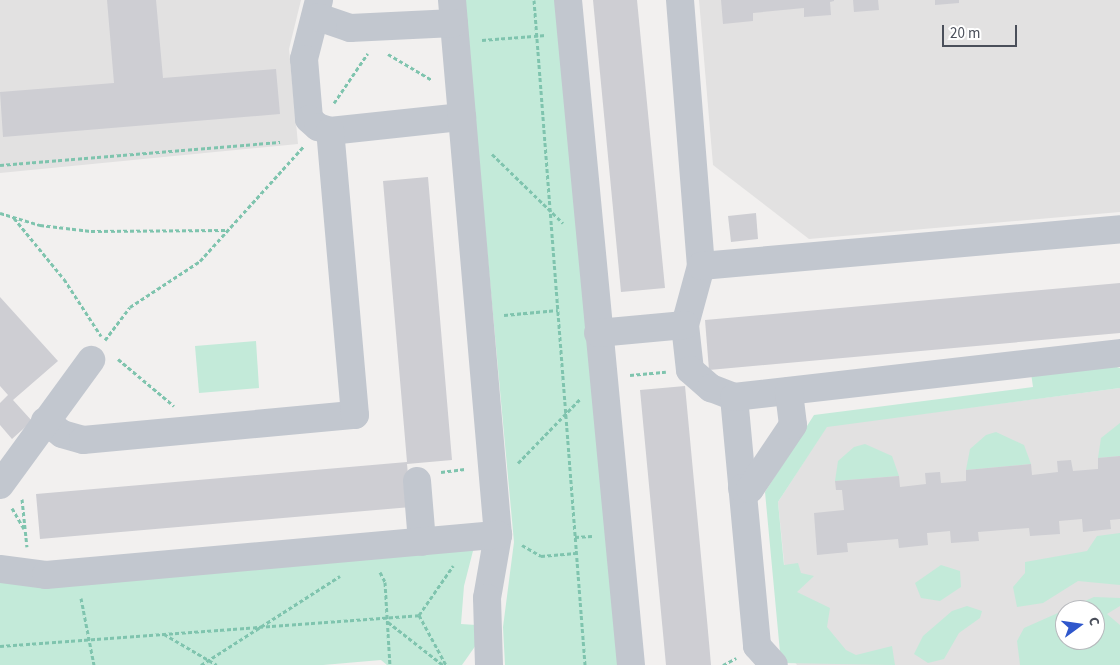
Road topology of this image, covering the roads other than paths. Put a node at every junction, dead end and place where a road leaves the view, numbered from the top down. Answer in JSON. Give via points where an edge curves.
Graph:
{"nodes":[{"id":1,"x":568,"y":0,"type":"edge"},
{"id":2,"x":680,"y":0,"type":"edge"},
{"id":3,"x":319,"y":9,"type":"edge"},
{"id":4,"x":454,"y":22,"type":"edge"},
{"id":5,"x":461,"y":107,"type":"junction"},
{"id":6,"x":324,"y":129,"type":"junction"},
{"id":7,"x":1120,"y":229,"type":"edge"},
{"id":8,"x":702,"y":266,"type":"junction"},
{"id":9,"x":685,"y":325,"type":"junction"},
{"id":10,"x":598,"y":334,"type":"junction"},
{"id":11,"x":104,"y":350,"type":"road end"},
{"id":12,"x":1120,"y":353,"type":"edge"},
{"id":13,"x":789,"y":391,"type":"junction"},
{"id":14,"x":734,"y":397,"type":"junction"},
{"id":15,"x":46,"y":421,"type":"junction"},
{"id":16,"x":7,"y":469,"type":"edge"},
{"id":17,"x":426,"y":477,"type":"road end"},
{"id":18,"x":742,"y":488,"type":"junction"},
{"id":19,"x":498,"y":535,"type":"junction"},
{"id":20,"x":422,"y":542,"type":"junction"},
{"id":21,"x":0,"y":569,"type":"edge"},
{"id":22,"x":489,"y":665,"type":"edge"},
{"id":23,"x":631,"y":665,"type":"edge"},
{"id":24,"x":774,"y":665,"type":"edge"}],
"edges":[{"from":1,"to":10,"type":"lane"},
{"from":2,"to":8,"type":"lane"},
{"from":3,"to":4,"type":"lane","via":[[350,28],[381,36]]},
{"from":3,"to":6,"type":"lane","via":[[304,58],[309,119]]},
{"from":4,"to":5,"type":"lane"},
{"from":5,"to":6,"type":"lane"},
{"from":5,"to":19,"type":"lane"},
{"from":6,"to":15,"type":"lane","via":[[355,415],[83,440],[62,434]]},
{"from":7,"to":8,"type":"lane"},
{"from":8,"to":9,"type":"lane"},
{"from":9,"to":10,"type":"lane"},
{"from":9,"to":14,"type":"lane","via":[[690,370],[710,388]]},
{"from":10,"to":23,"type":"lane"},
{"from":11,"to":15,"type":"lane"},
{"from":12,"to":13,"type":"lane"},
{"from":13,"to":14,"type":"lane"},
{"from":13,"to":18,"type":"lane","via":[[793,425],[750,489]]},
{"from":14,"to":18,"type":"lane"},
{"from":15,"to":16,"type":"lane"},
{"from":17,"to":20,"type":"lane"},
{"from":18,"to":24,"type":"lane","via":[[757,646]]},
{"from":19,"to":20,"type":"lane"},
{"from":19,"to":22,"type":"lane","via":[[487,598]]},
{"from":20,"to":21,"type":"lane","via":[[76,572],[29,573]]}]}
